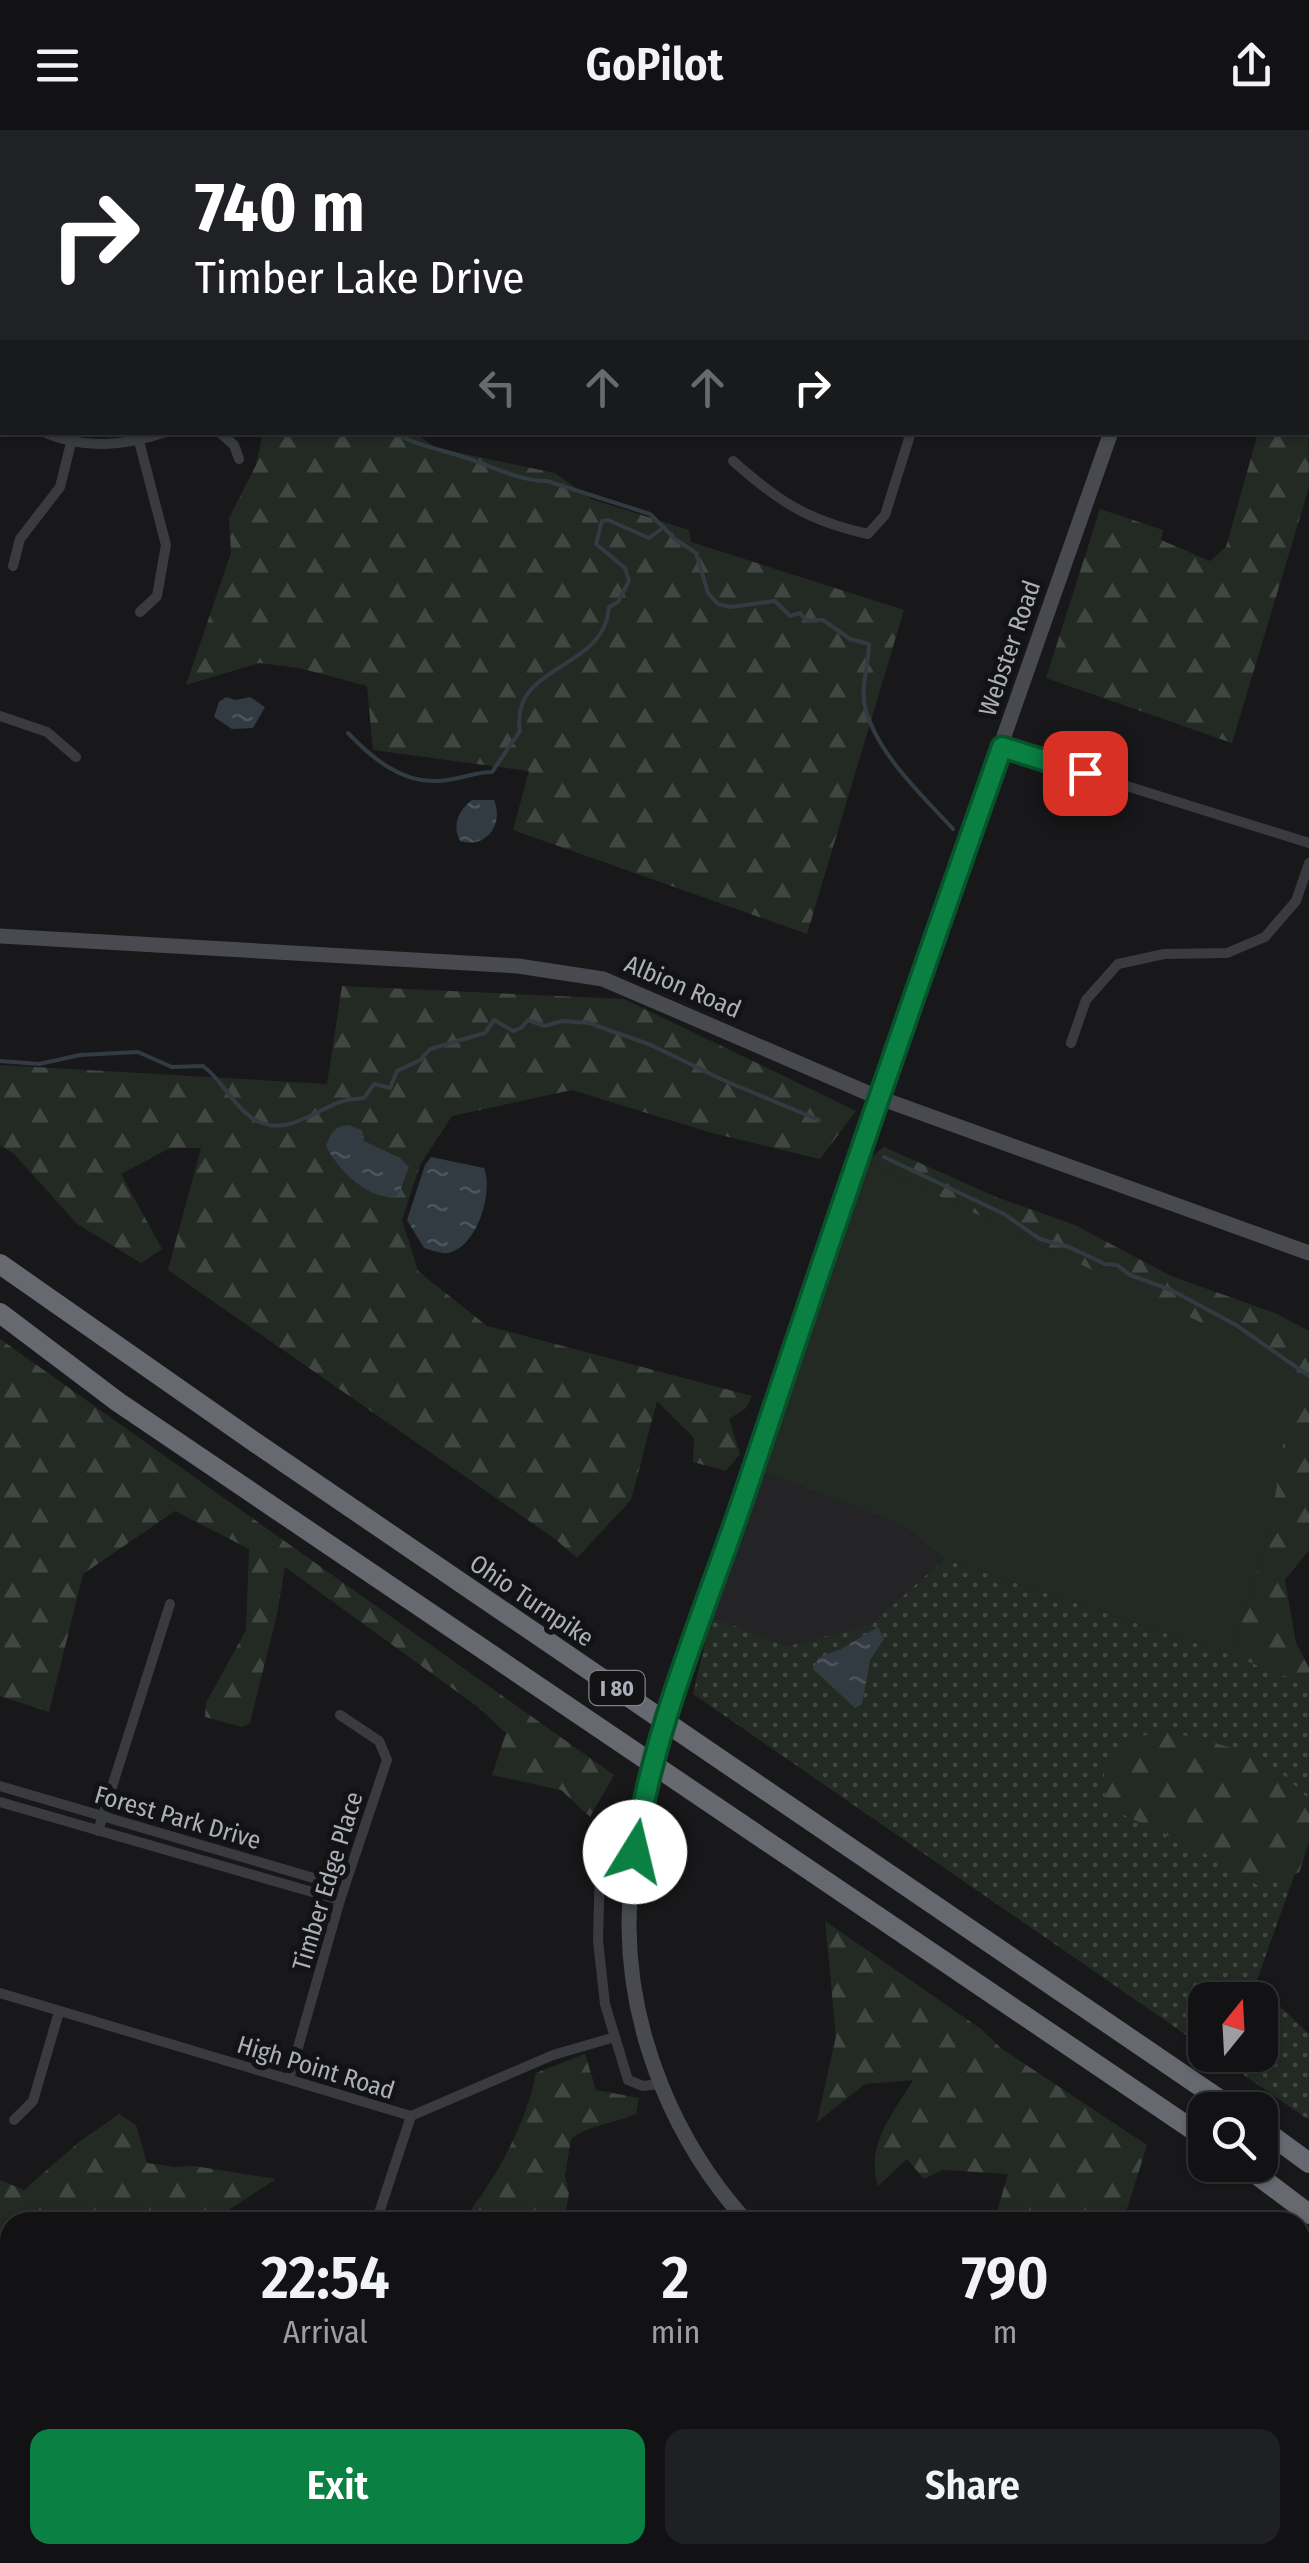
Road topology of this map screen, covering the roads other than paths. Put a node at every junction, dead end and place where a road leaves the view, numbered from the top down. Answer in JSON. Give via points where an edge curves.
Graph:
{"nodes":[{"id":1,"x":51,"y":435,"type":"edge"},
{"id":2,"x":157,"y":435,"type":"edge"},
{"id":3,"x":223,"y":435,"type":"edge"},
{"id":4,"x":911,"y":435,"type":"edge"},
{"id":5,"x":1109,"y":435,"type":"edge"},
{"id":6,"x":139,"y":441,"type":"junction"},
{"id":7,"x":71,"y":442,"type":"junction"},
{"id":8,"x":239,"y":459,"type":"dead end"},
{"id":9,"x":732,"y":461,"type":"dead end"},
{"id":10,"x":13,"y":566,"type":"dead end"},
{"id":11,"x":140,"y":612,"type":"dead end"},
{"id":12,"x":0,"y":716,"type":"edge"},
{"id":13,"x":1002,"y":747,"type":"junction"},
{"id":14,"x":76,"y":757,"type":"dead end"},
{"id":15,"x":1309,"y":844,"type":"edge"},
{"id":16,"x":1309,"y":864,"type":"edge"},
{"id":17,"x":0,"y":936,"type":"edge"},
{"id":18,"x":1071,"y":1043,"type":"dead end"},
{"id":19,"x":878,"y":1097,"type":"junction"},
{"id":20,"x":1309,"y":1253,"type":"edge"},
{"id":21,"x":0,"y":1264,"type":"edge"},
{"id":22,"x":0,"y":1313,"type":"edge"},
{"id":23,"x":170,"y":1604,"type":"dead end"},
{"id":24,"x":340,"y":1716,"type":"dead end"},
{"id":25,"x":0,"y":1786,"type":"edge"},
{"id":26,"x":0,"y":1802,"type":"edge"},
{"id":27,"x":102,"y":1816,"type":"junction"},
{"id":28,"x":98,"y":1831,"type":"junction"},
{"id":29,"x":600,"y":1862,"type":"dead end"},
{"id":30,"x":344,"y":1887,"type":"junction"},
{"id":31,"x":340,"y":1900,"type":"junction"},
{"id":32,"x":0,"y":1993,"type":"edge"},
{"id":33,"x":59,"y":2012,"type":"junction"},
{"id":34,"x":615,"y":2037,"type":"junction"},
{"id":35,"x":289,"y":2079,"type":"junction"},
{"id":36,"x":660,"y":2084,"type":"junction"},
{"id":37,"x":1209,"y":2092,"type":"edge"},
{"id":38,"x":411,"y":2116,"type":"junction"},
{"id":39,"x":14,"y":2120,"type":"dead end"},
{"id":40,"x":1188,"y":2126,"type":"edge"},
{"id":41,"x":1278,"y":2140,"type":"edge"},
{"id":42,"x":1309,"y":2163,"type":"edge"},
{"id":43,"x":1267,"y":2182,"type":"edge"},
{"id":44,"x":379,"y":2212,"type":"edge"},
{"id":45,"x":738,"y":2212,"type":"edge"},
{"id":46,"x":1306,"y":2212,"type":"edge"}],
"edges":[{"from":1,"to":7,"type":"street"},
{"from":2,"to":6,"type":"street"},
{"from":3,"to":8,"type":"street"},
{"from":4,"to":9,"type":"street","via":[[885,515],[868,534],[792,509]]},
{"from":5,"to":13,"type":"street","name":"Webster Road"},
{"from":6,"to":7,"type":"street"},
{"from":6,"to":11,"type":"street","via":[[166,546],[157,596]]},
{"from":7,"to":10,"type":"street","via":[[60,486],[20,539]]},
{"from":12,"to":14,"type":"street","via":[[46,732]]},
{"from":13,"to":15,"type":"street"},
{"from":13,"to":19,"type":"street","name":"Webster Road"},
{"from":16,"to":18,"type":"street","via":[[1296,902],[1265,937],[1227,952],[1118,964],[1086,1000]]},
{"from":17,"to":19,"type":"street","name":"Albion Road","via":[[518,966],[603,979]]},
{"from":19,"to":20,"type":"street","name":"Albion Road"},
{"from":19,"to":36,"type":"street","name":"Webster Road","bridge":true,"via":[[646,1789],[629,1929]]},
{"from":21,"to":37,"type":"highway","name":"Ohio Turnpike","number":"I 80"},
{"from":22,"to":40,"type":"highway","number":"I 80","via":[[118,1402]]},
{"from":23,"to":27,"type":"street"},
{"from":24,"to":30,"type":"street","name":"Timber Edge Place","via":[[379,1741],[386,1760]]},
{"from":25,"to":27,"type":"street","name":"Forest Park Drive"},
{"from":26,"to":28,"type":"street","name":"Forest Park Drive"},
{"from":27,"to":28,"type":"street"},
{"from":27,"to":30,"type":"street","name":"Forest Park Drive"},
{"from":28,"to":31,"type":"street","name":"Forest Park Drive"},
{"from":29,"to":34,"type":"street","via":[[598,1941]]},
{"from":30,"to":31,"type":"street","name":"Timber Edge Place"},
{"from":31,"to":35,"type":"street","name":"Timber Edge Place"},
{"from":32,"to":33,"type":"street","name":"High Point Road"},
{"from":33,"to":35,"type":"street","name":"High Point Road"},
{"from":33,"to":39,"type":"street","via":[[33,2101]]},
{"from":34,"to":36,"type":"street","via":[[628,2080]]},
{"from":34,"to":38,"type":"street","name":"High Point Road","via":[[552,2055]]},
{"from":35,"to":38,"type":"street","name":"High Point Road"},
{"from":36,"to":45,"type":"street","name":"Webster Road","via":[[711,2180]]},
{"from":38,"to":44,"type":"street"},
{"from":41,"to":42,"type":"highway"},
{"from":43,"to":46,"type":"highway"}]}
